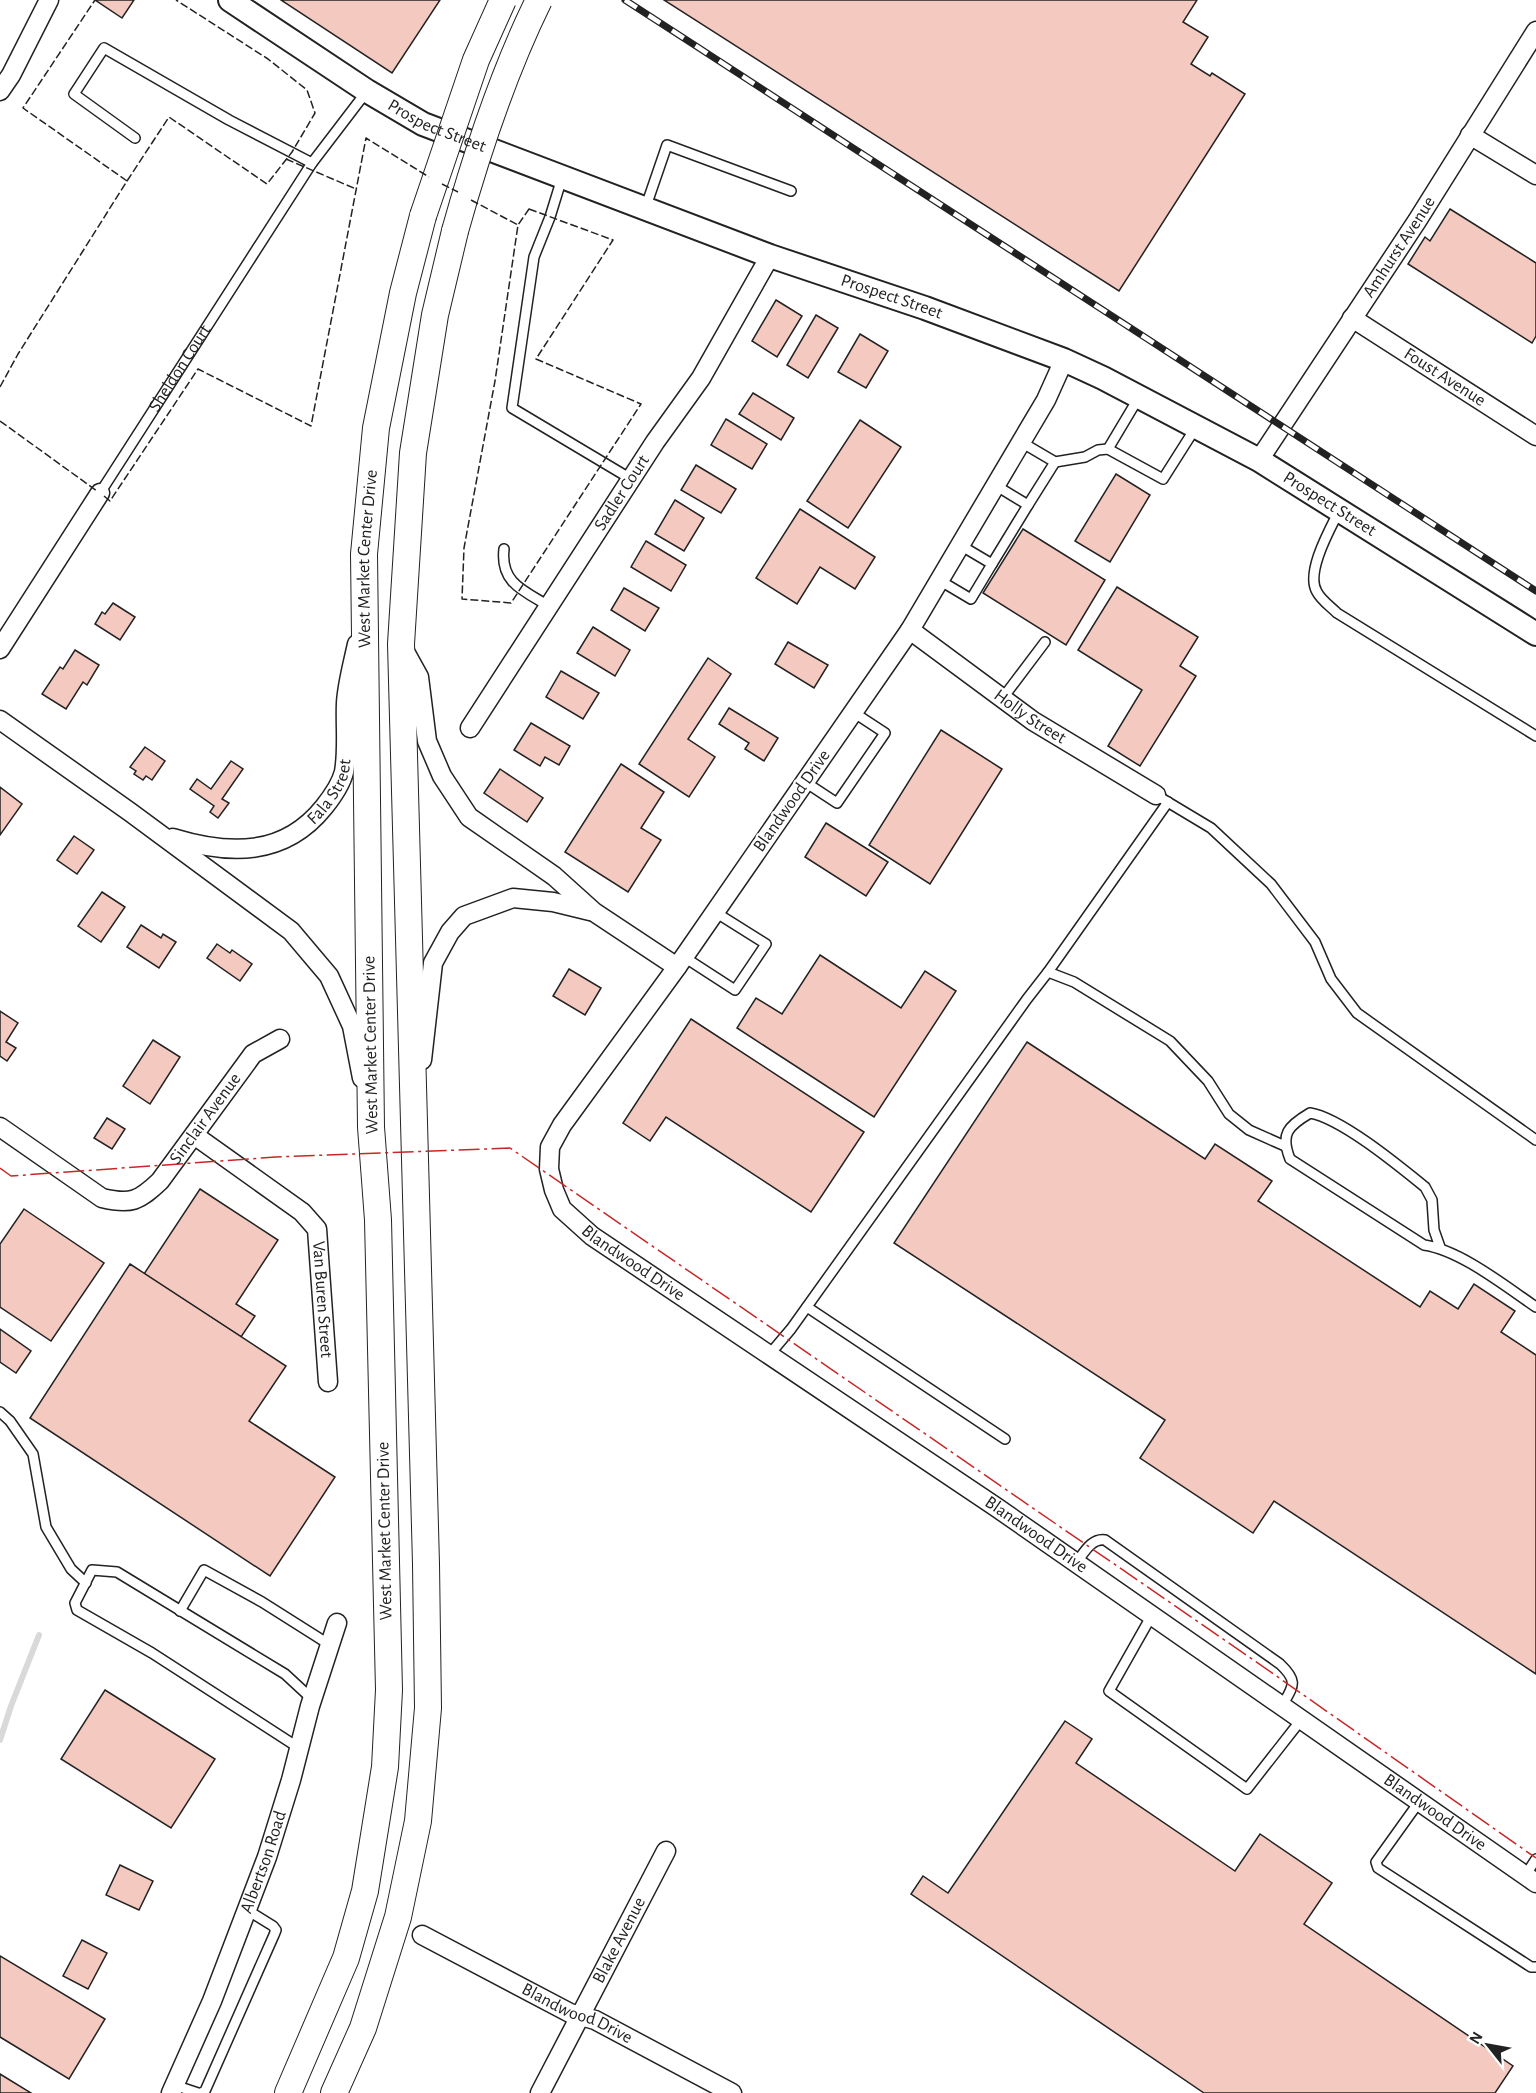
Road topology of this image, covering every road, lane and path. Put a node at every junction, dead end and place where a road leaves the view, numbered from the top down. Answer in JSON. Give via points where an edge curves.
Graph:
{"nodes":[{"id":1,"x":49,"y":0,"type":"edge"},
{"id":2,"x":230,"y":0,"type":"edge"},
{"id":3,"x":503,"y":0,"type":"edge"},
{"id":4,"x":539,"y":0,"type":"edge"},
{"id":5,"x":1536,"y":31,"type":"edge"},
{"id":6,"x":0,"y":91,"type":"edge"},
{"id":7,"x":367,"y":91,"type":"junction"},
{"id":8,"x":1470,"y":135,"type":"junction"},
{"id":9,"x":135,"y":138,"type":"dead end"},
{"id":10,"x":312,"y":163,"type":"junction"},
{"id":11,"x":1536,"y":175,"type":"edge"},
{"id":12,"x":562,"y":178,"type":"junction"},
{"id":13,"x":791,"y":191,"type":"dead end"},
{"id":14,"x":645,"y":209,"type":"junction"},
{"id":15,"x":770,"y":256,"type":"junction"},
{"id":16,"x":1352,"y":318,"type":"junction"},
{"id":17,"x":1064,"y":360,"type":"junction"},
{"id":18,"x":1139,"y":397,"type":"junction"},
{"id":19,"x":1196,"y":427,"type":"junction"},
{"id":20,"x":1536,"y":436,"type":"edge"},
{"id":21,"x":1021,"y":442,"type":"junction"},
{"id":22,"x":1108,"y":449,"type":"junction"},
{"id":23,"x":1259,"y":460,"type":"junction"},
{"id":24,"x":1055,"y":462,"type":"junction"},
{"id":25,"x":631,"y":479,"type":"junction"},
{"id":26,"x":995,"y":485,"type":"junction"},
{"id":27,"x":100,"y":493,"type":"joint"},
{"id":28,"x":1028,"y":505,"type":"junction"},
{"id":29,"x":1339,"y":511,"type":"junction"},
{"id":30,"x":960,"y":545,"type":"junction"},
{"id":31,"x":504,"y":549,"type":"dead end"},
{"id":32,"x":992,"y":564,"type":"junction"},
{"id":33,"x":939,"y":580,"type":"junction"},
{"id":34,"x":365,"y":604,"type":"junction"},
{"id":35,"x":549,"y":606,"type":"junction"},
{"id":36,"x":910,"y":630,"type":"junction"},
{"id":37,"x":1536,"y":634,"type":"edge"},
{"id":38,"x":1045,"y":642,"type":"dead end"},
{"id":39,"x":402,"y":644,"type":"junction"},
{"id":40,"x":0,"y":649,"type":"edge"},
{"id":41,"x":1002,"y":699,"type":"junction"},
{"id":42,"x":853,"y":712,"type":"junction"},
{"id":43,"x":0,"y":720,"type":"edge"},
{"id":44,"x":470,"y":728,"type":"dead end"},
{"id":45,"x":1536,"y":736,"type":"edge"},
{"id":46,"x":806,"y":782,"type":"junction"},
{"id":47,"x":1162,"y":799,"type":"junction"},
{"id":48,"x":160,"y":835,"type":"junction"},
{"id":49,"x":594,"y":912,"type":"junction"},
{"id":50,"x":715,"y":912,"type":"junction"},
{"id":51,"x":681,"y":962,"type":"junction"},
{"id":52,"x":1048,"y":972,"type":"junction"},
{"id":53,"x":280,"y":1039,"type":"dead end"},
{"id":54,"x":414,"y":1122,"type":"junction"},
{"id":55,"x":371,"y":1127,"type":"junction"},
{"id":56,"x":3,"y":1135,"type":"edge"},
{"id":57,"x":194,"y":1135,"type":"junction"},
{"id":58,"x":1536,"y":1140,"type":"edge"},
{"id":59,"x":1285,"y":1146,"type":"junction"},
{"id":60,"x":1440,"y":1247,"type":"junction"},
{"id":61,"x":807,"y":1307,"type":"junction"},
{"id":62,"x":1536,"y":1307,"type":"edge"},
{"id":63,"x":769,"y":1355,"type":"junction"},
{"id":64,"x":328,"y":1382,"type":"dead end"},
{"id":65,"x":0,"y":1412,"type":"edge"},
{"id":66,"x":1005,"y":1439,"type":"dead end"},
{"id":67,"x":1076,"y":1563,"type":"junction"},
{"id":68,"x":86,"y":1583,"type":"junction"},
{"id":69,"x":180,"y":1611,"type":"junction"},
{"id":70,"x":1152,"y":1616,"type":"junction"},
{"id":71,"x":337,"y":1623,"type":"dead end"},
{"id":72,"x":330,"y":1645,"type":"junction"},
{"id":73,"x":312,"y":1699,"type":"junction"},
{"id":74,"x":1281,"y":1706,"type":"junction"},
{"id":75,"x":1301,"y":1720,"type":"junction"},
{"id":76,"x":299,"y":1748,"type":"junction"},
{"id":77,"x":1419,"y":1802,"type":"junction"},
{"id":78,"x":666,"y":1851,"type":"dead end"},
{"id":79,"x":1536,"y":1859,"type":"edge"},
{"id":80,"x":1530,"y":1880,"type":"edge"},
{"id":81,"x":247,"y":1910,"type":"junction"},
{"id":82,"x":422,"y":1935,"type":"dead end"},
{"id":83,"x":1536,"y":1967,"type":"edge"},
{"id":84,"x":580,"y":2016,"type":"junction"},
{"id":85,"x":173,"y":2089,"type":"edge"},
{"id":86,"x":200,"y":2093,"type":"edge"},
{"id":87,"x":288,"y":2093,"type":"edge"},
{"id":88,"x":334,"y":2093,"type":"edge"},
{"id":89,"x":540,"y":2093,"type":"edge"},
{"id":90,"x":732,"y":2093,"type":"edge"}],
"edges":[{"from":1,"to":6,"type":"street"},
{"from":2,"to":7,"type":"street","name":"Prospect Street"},
{"from":3,"to":34,"type":"main road","name":"West Market Center Drive","bridge":true,"via":[[476,60],[423,216],[403,292],[376,428],[364,554]]},
{"from":4,"to":39,"type":"main road","name":"West Market Center Drive","bridge":true,"via":[[472,169],[435,315],[413,453]]},
{"from":5,"to":8,"type":"street","name":"Amhurst Avenue"},
{"from":7,"to":10,"type":"lane","name":"Sheldon Court"},
{"from":7,"to":12,"type":"street","name":"Prospect Street","via":[[423,124]]},
{"from":8,"to":11,"type":"street"},
{"from":8,"to":16,"type":"street","name":"Amhurst Avenue"},
{"from":9,"to":10,"type":"lane","via":[[74,94],[104,48]]},
{"from":10,"to":27,"type":"lane","name":"Sheldon Court"},
{"from":12,"to":14,"type":"street","name":"Prospect Street"},
{"from":12,"to":25,"type":"lane","via":[[534,257],[512,408]]},
{"from":13,"to":14,"type":"lane","via":[[667,145]]},
{"from":14,"to":15,"type":"street","name":"Prospect Street"},
{"from":15,"to":17,"type":"street","name":"Prospect Street"},
{"from":15,"to":25,"type":"street","name":"Sadler Court","via":[[701,378]]},
{"from":16,"to":20,"type":"street","name":"Foust Avenue"},
{"from":16,"to":23,"type":"street","name":"Amhurst Avenue"},
{"from":17,"to":18,"type":"street","name":"Prospect Street"},
{"from":17,"to":21,"type":"street","name":"Blandwood Drive"},
{"from":18,"to":19,"type":"street","name":"Prospect Street"},
{"from":18,"to":22,"type":"lane"},
{"from":19,"to":22,"type":"lane","via":[[1162,479]]},
{"from":19,"to":23,"type":"street","name":"Prospect Street"},
{"from":21,"to":24,"type":"lane"},
{"from":21,"to":26,"type":"street","name":"Blandwood Drive"},
{"from":22,"to":24,"type":"lane","via":[[1085,458]]},
{"from":23,"to":29,"type":"street","name":"Prospect Street"},
{"from":24,"to":28,"type":"lane"},
{"from":25,"to":35,"type":"street","name":"Sadler Court"},
{"from":26,"to":28,"type":"lane"},
{"from":26,"to":30,"type":"street","name":"Blandwood Drive"},
{"from":27,"to":40,"type":"street","name":"Sheldon Court"},
{"from":28,"to":32,"type":"lane"},
{"from":29,"to":37,"type":"street","name":"Prospect Street"},
{"from":29,"to":45,"type":"lane","via":[[1322,543],[1313,580],[1316,592],[1337,613]]},
{"from":30,"to":32,"type":"lane"},
{"from":30,"to":33,"type":"street","name":"Blandwood Drive"},
{"from":31,"to":35,"type":"lane","via":[[503,563],[514,584]]},
{"from":32,"to":33,"type":"lane","via":[[971,599]]},
{"from":33,"to":36,"type":"street","name":"Blandwood Drive"},
{"from":34,"to":48,"type":"street","name":"Fala Street","via":[[346,702],[344,774],[318,815],[280,842],[261,847],[219,848]]},
{"from":34,"to":55,"type":"main road","name":"West Market Center Drive"},
{"from":35,"to":44,"type":"street","name":"Sadler Court"},
{"from":36,"to":41,"type":"street","name":"Holly Street"},
{"from":36,"to":42,"type":"street","name":"Blandwood Drive"},
{"from":38,"to":41,"type":"lane"},
{"from":39,"to":49,"type":"street","via":[[419,678],[427,741],[442,776],[469,817],[554,876]]},
{"from":39,"to":54,"type":"main road","name":"West Market Center Drive"},
{"from":41,"to":47,"type":"street","name":"Holly Street"},
{"from":42,"to":46,"type":"street","name":"Blandwood Drive"},
{"from":42,"to":46,"type":"lane","via":[[885,733],[837,803]]},
{"from":43,"to":48,"type":"street","name":"Fala Street"},
{"from":46,"to":50,"type":"street","name":"Blandwood Drive"},
{"from":47,"to":52,"type":"lane"},
{"from":47,"to":58,"type":"lane","via":[[1211,828],[1271,884],[1315,942],[1331,979],[1357,1013]]},
{"from":48,"to":55,"type":"street","name":"Fala Street","via":[[291,931],[329,976],[352,1026]]},
{"from":49,"to":51,"type":"street"},
{"from":49,"to":54,"type":"street","via":[[513,898],[464,916],[450,932],[433,963]]},
{"from":50,"to":51,"type":"street","name":"Blandwood Drive"},
{"from":50,"to":51,"type":"lane","via":[[765,944],[735,990]]},
{"from":51,"to":63,"type":"street","name":"Blandwood Drive","via":[[562,1125],[550,1147],[549,1169],[562,1209],[592,1236]]},
{"from":52,"to":59,"type":"lane","via":[[1074,982],[1170,1041],[1208,1081],[1228,1114],[1250,1130]]},
{"from":52,"to":61,"type":"lane"},
{"from":53,"to":57,"type":"street","name":"Sinclair Avenue","via":[[253,1054]]},
{"from":54,"to":88,"type":"main road","name":"West Market Center Drive","via":[[427,1719],[418,1821],[398,1917],[363,2028]]},
{"from":55,"to":87,"type":"main road","name":"West Market Center Drive","via":[[378,1220],[389,1690],[385,1767],[365,1891],[346,1958]]},
{"from":56,"to":57,"type":"street","name":"Sinclair Avenue","via":[[102,1198],[118,1202],[132,1202],[146,1195]]},
{"from":57,"to":64,"type":"street","name":"Van Buren Street","via":[[302,1212],[317,1229]]},
{"from":59,"to":60,"type":"lane","via":[[1290,1160],[1424,1245]]},
{"from":59,"to":60,"type":"lane","via":[[1293,1123],[1310,1113],[1349,1131],[1425,1187],[1432,1200],[1434,1230]]},
{"from":60,"to":62,"type":"lane"},
{"from":61,"to":63,"type":"lane"},
{"from":61,"to":66,"type":"lane"},
{"from":63,"to":67,"type":"street","name":"Blandwood Drive"},
{"from":65,"to":68,"type":"lane","via":[[33,1454],[46,1527],[71,1569]]},
{"from":67,"to":70,"type":"street","name":"Blandwood Drive"},
{"from":67,"to":74,"type":"lane","via":[[1094,1541],[1111,1544],[1290,1673],[1293,1686]]},
{"from":68,"to":69,"type":"lane","via":[[92,1570],[117,1572]]},
{"from":68,"to":76,"type":"lane","via":[[75,1603],[77,1610]]},
{"from":69,"to":72,"type":"lane","via":[[204,1570]]},
{"from":69,"to":73,"type":"lane","via":[[285,1674]]},
{"from":70,"to":74,"type":"street","name":"Blandwood Drive"},
{"from":70,"to":75,"type":"lane","via":[[1109,1691],[1247,1789]]},
{"from":71,"to":72,"type":"street","name":"Albertson Road"},
{"from":72,"to":73,"type":"street","name":"Albertson Road"},
{"from":73,"to":76,"type":"street","name":"Albertson Road"},
{"from":74,"to":75,"type":"street","name":"Blandwood Drive"},
{"from":75,"to":77,"type":"street","name":"Blandwood Drive"},
{"from":76,"to":81,"type":"street","name":"Albertson Road"},
{"from":77,"to":80,"type":"street","name":"Blandwood Drive"},
{"from":77,"to":83,"type":"lane","via":[[1376,1862],[1378,1869]]},
{"from":78,"to":84,"type":"street","name":"Blake Avenue"},
{"from":79,"to":80,"type":"lane"},
{"from":81,"to":85,"type":"street","name":"Albertson Road","via":[[213,2001]]},
{"from":81,"to":86,"type":"lane","via":[[276,1930],[205,2091]]},
{"from":82,"to":84,"type":"street","name":"Blandwood Drive"},
{"from":84,"to":89,"type":"street","name":"Blake Avenue"},
{"from":84,"to":90,"type":"street","name":"Blandwood Drive","via":[[595,2020]]},
{"from":85,"to":86,"type":"lane"}]}
